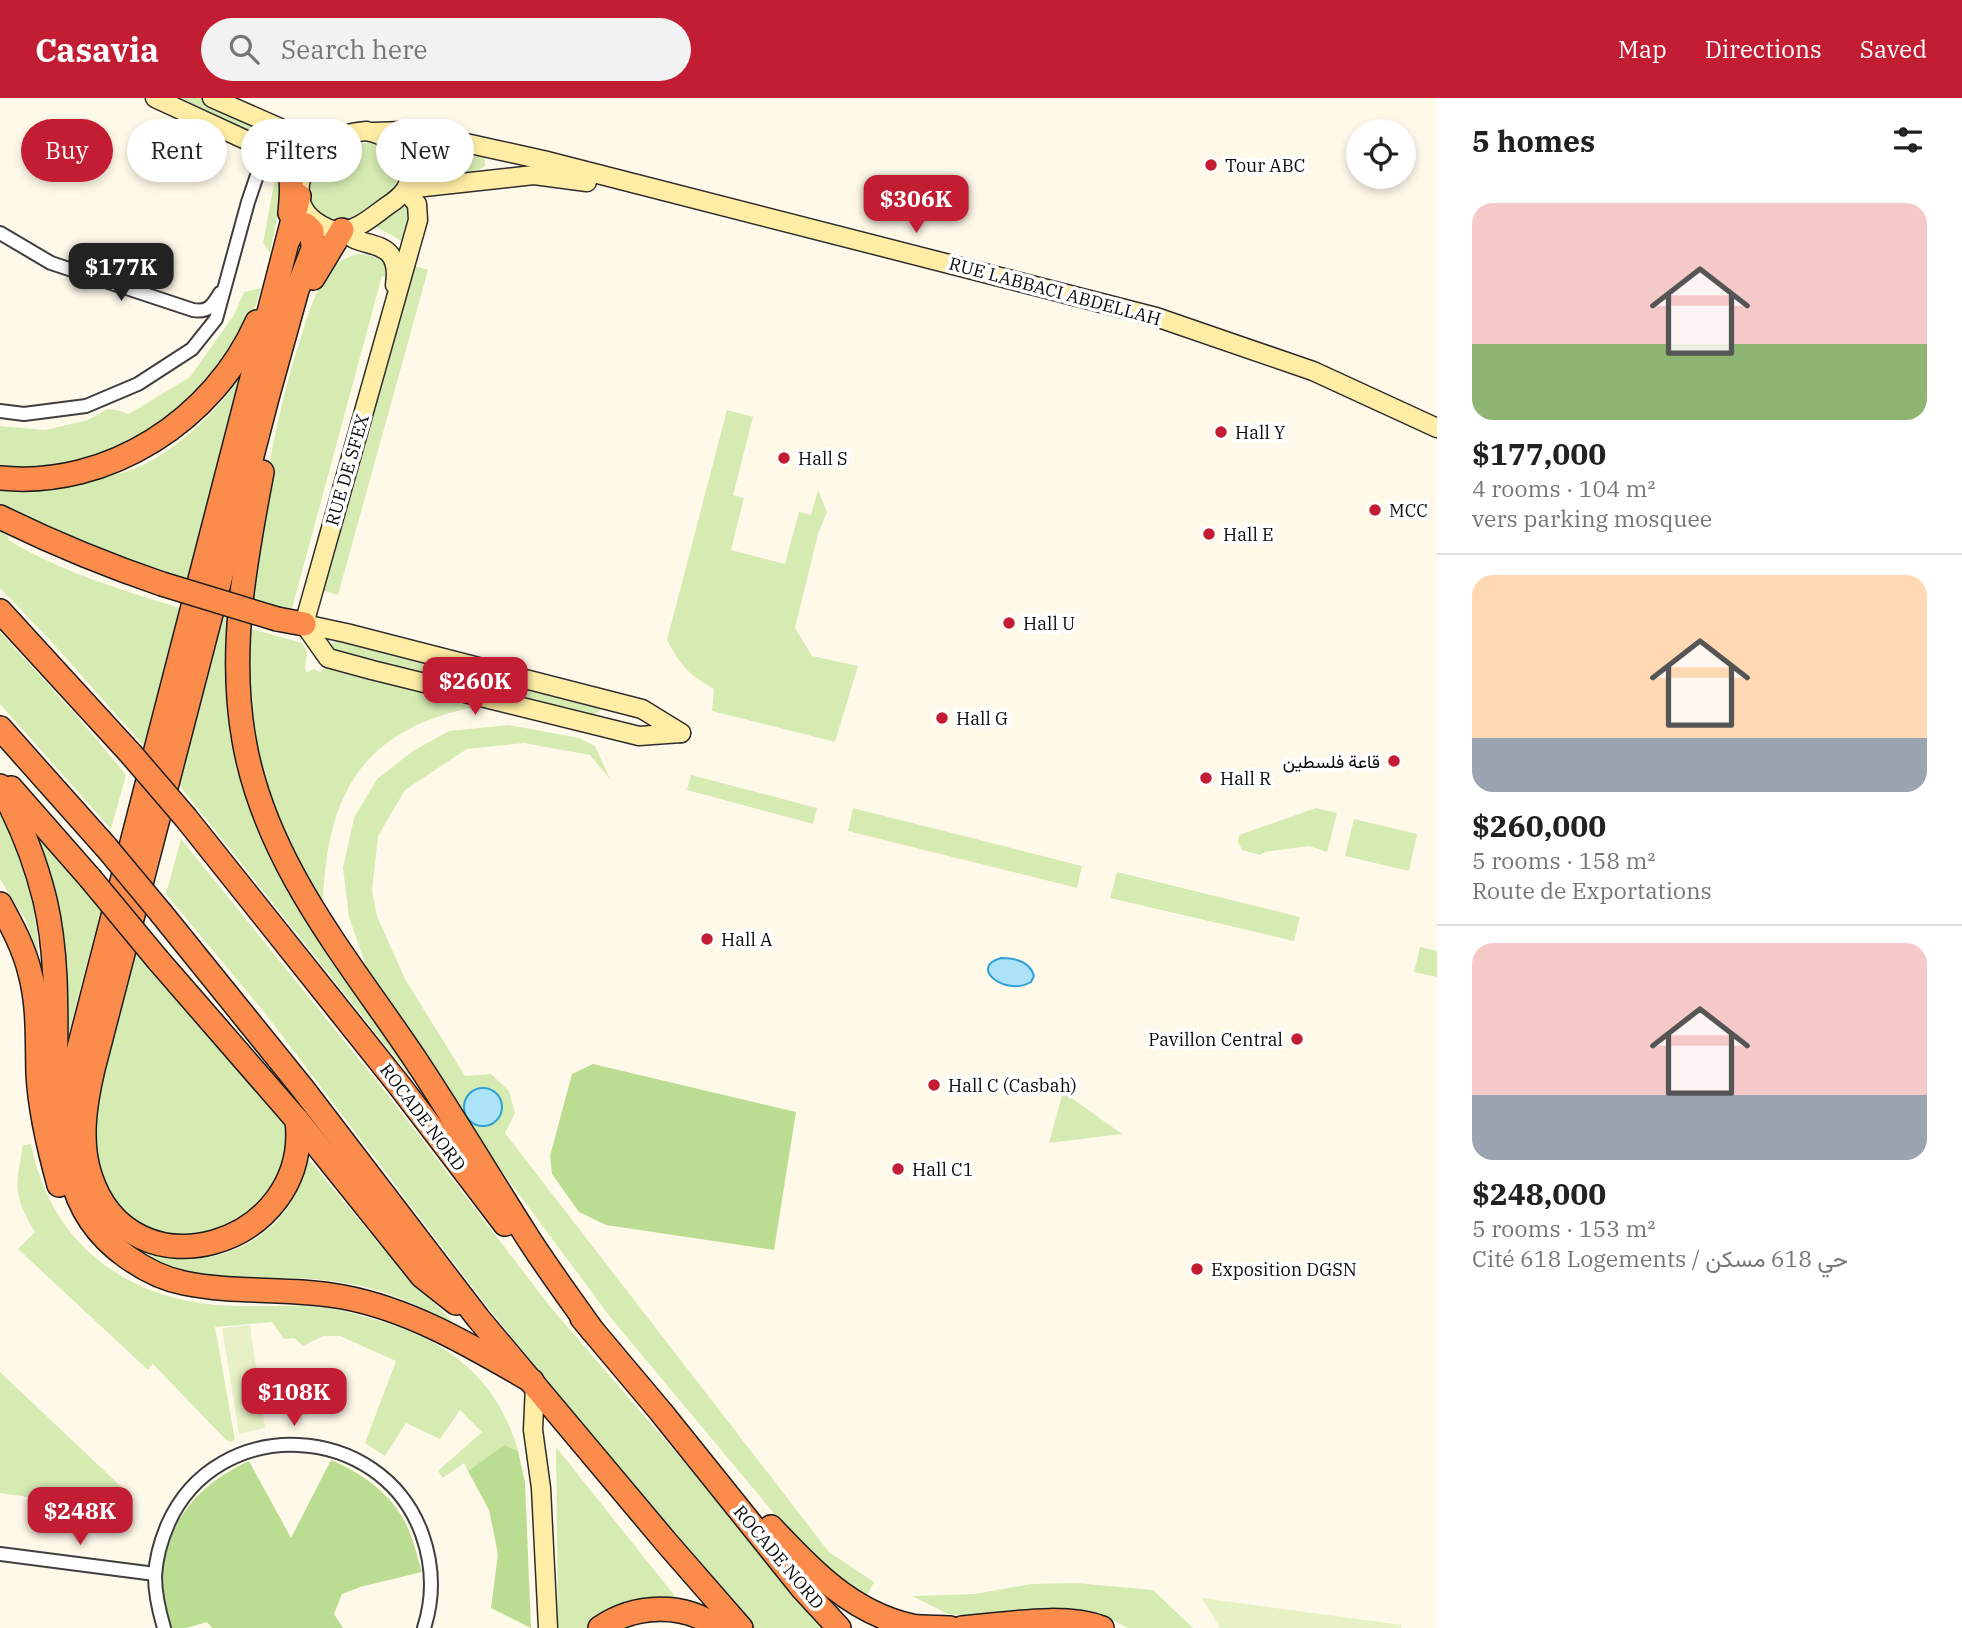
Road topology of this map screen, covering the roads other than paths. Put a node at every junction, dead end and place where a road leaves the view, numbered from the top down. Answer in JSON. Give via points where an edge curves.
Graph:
{"nodes":[{"id":1,"x":155,"y":98,"type":"edge"},
{"id":2,"x":212,"y":98,"type":"edge"},
{"id":3,"x":260,"y":119,"type":"edge"},
{"id":4,"x":362,"y":132,"type":"edge"},
{"id":5,"x":374,"y":132,"type":"junction"},
{"id":6,"x":241,"y":137,"type":"edge"},
{"id":7,"x":497,"y":149,"type":"junction"},
{"id":8,"x":259,"y":182,"type":"edge"},
{"id":9,"x":292,"y":182,"type":"edge"},
{"id":10,"x":301,"y":182,"type":"edge"},
{"id":11,"x":444,"y":185,"type":"junction"},
{"id":12,"x":406,"y":190,"type":"junction"},
{"id":13,"x":299,"y":197,"type":"junction"},
{"id":14,"x":419,"y":211,"type":"junction"},
{"id":15,"x":343,"y":230,"type":"junction"},
{"id":16,"x":0,"y":233,"type":"edge"},
{"id":17,"x":283,"y":254,"type":"junction"},
{"id":18,"x":318,"y":270,"type":"junction"},
{"id":19,"x":227,"y":281,"type":"junction"},
{"id":20,"x":293,"y":303,"type":"junction"},
{"id":21,"x":391,"y":316,"type":"junction"},
{"id":22,"x":286,"y":326,"type":"junction"},
{"id":23,"x":284,"y":357,"type":"junction"},
{"id":24,"x":0,"y":411,"type":"edge"},
{"id":25,"x":1437,"y":428,"type":"edge"},
{"id":26,"x":1437,"y":437,"type":"edge"},
{"id":27,"x":0,"y":478,"type":"edge"},
{"id":28,"x":0,"y":517,"type":"edge"},
{"id":29,"x":0,"y":611,"type":"edge"},
{"id":30,"x":304,"y":624,"type":"junction"},
{"id":31,"x":612,"y":701,"type":"junction"},
{"id":32,"x":0,"y":728,"type":"edge"},
{"id":33,"x":605,"y":729,"type":"junction"},
{"id":34,"x":0,"y":775,"type":"edge"},
{"id":35,"x":0,"y":786,"type":"edge"},
{"id":36,"x":0,"y":904,"type":"edge"},
{"id":37,"x":297,"y":1120,"type":"junction"},
{"id":38,"x":82,"y":1206,"type":"junction"},
{"id":39,"x":478,"y":1318,"type":"junction"},
{"id":40,"x":592,"y":1330,"type":"junction"},
{"id":41,"x":533,"y":1383,"type":"junction"},
{"id":42,"x":661,"y":1412,"type":"junction"},
{"id":43,"x":0,"y":1553,"type":"edge"},
{"id":44,"x":155,"y":1574,"type":"junction"},
{"id":45,"x":426,"y":1627,"type":"edge"},
{"id":46,"x":164,"y":1628,"type":"edge"},
{"id":47,"x":548,"y":1628,"type":"edge"},
{"id":48,"x":600,"y":1628,"type":"edge"},
{"id":49,"x":718,"y":1628,"type":"edge"},
{"id":50,"x":741,"y":1628,"type":"edge"},
{"id":51,"x":839,"y":1628,"type":"edge"},
{"id":52,"x":950,"y":1628,"type":"edge"},
{"id":53,"x":962,"y":1628,"type":"edge"},
{"id":54,"x":1102,"y":1628,"type":"edge"}],
"edges":[{"from":1,"to":6,"type":"street"},
{"from":2,"to":3,"type":"street"},
{"from":4,"to":5,"type":"street"},
{"from":5,"to":7,"type":"street","name":"RUE LABBACI ABDELLAH","via":[[414,132]]},
{"from":5,"to":12,"type":"street","via":[[396,145],[406,162]]},
{"from":7,"to":11,"type":"street","via":[[487,170]]},
{"from":7,"to":25,"type":"street","name":"RUE LABBACI ABDELLAH","via":[[1156,317],[1314,371]]},
{"from":8,"to":19,"type":"street","via":[[248,202]]},
{"from":9,"to":17,"type":"highway"},
{"from":10,"to":13,"type":"street"},
{"from":11,"to":12,"type":"street","name":"RUE LABBACI ABDELLAH"},
{"from":11,"to":14,"type":"street","via":[[428,194]]},
{"from":11,"to":26,"type":"street","name":"RUE LABBACI ABDELLAH","via":[[534,175],[573,179],[908,260],[1154,324],[1252,355],[1342,390]]},
{"from":12,"to":14,"type":"street"},
{"from":12,"to":15,"type":"street","via":[[362,224]]},
{"from":13,"to":15,"type":"street","via":[[310,218],[332,230]]},
{"from":13,"to":17,"type":"highway"},
{"from":14,"to":21,"type":"street","name":"RUE DE SFEX"},
{"from":15,"to":18,"type":"highway"},
{"from":15,"to":21,"type":"street","name":"RUE DE SFEX","via":[[352,239],[380,246],[390,255],[396,276]]},
{"from":16,"to":19,"type":"street","via":[[51,263],[200,312],[208,309]]},
{"from":17,"to":20,"type":"highway","via":[[297,225],[312,231],[313,249]]},
{"from":17,"to":27,"type":"highway","via":[[249,340],[211,393],[175,427],[129,454],[83,470]]},
{"from":17,"to":38,"type":"highway","via":[[74,1070],[66,1140]]},
{"from":18,"to":20,"type":"highway"},
{"from":18,"to":23,"type":"highway"},
{"from":19,"to":24,"type":"street","via":[[216,319],[192,349],[138,384],[86,406],[23,414]]},
{"from":20,"to":22,"type":"highway"},
{"from":21,"to":30,"type":"street","name":"RUE DE SFEX"},
{"from":22,"to":23,"type":"highway"},
{"from":22,"to":37,"type":"highway","via":[[93,1069],[84,1124],[89,1175],[108,1209],[144,1239],[175,1247],[210,1244],[246,1230],[275,1204],[293,1170]]},
{"from":23,"to":40,"type":"highway","via":[[239,600],[239,704],[258,795],[281,854],[315,913]]},
{"from":28,"to":30,"type":"highway","bridge":true,"via":[[57,545],[162,584]]},
{"from":29,"to":40,"type":"highway","name":"ROCADE NORD","bridge":true,"via":[[186,818]]},
{"from":30,"to":31,"type":"street"},
{"from":30,"to":33,"type":"street","via":[[328,658]]},
{"from":31,"to":33,"type":"street"},
{"from":31,"to":33,"type":"street","via":[[642,709],[666,729],[639,736]]},
{"from":32,"to":39,"type":"highway","bridge":true,"via":[[161,913]]},
{"from":34,"to":37,"type":"highway","bridge":true},
{"from":35,"to":38,"type":"highway","via":[[29,845],[45,901],[53,965],[58,1144]]},
{"from":36,"to":38,"type":"highway","via":[[33,983],[40,1096],[52,1159],[65,1195]]},
{"from":37,"to":39,"type":"highway","via":[[422,1276]]},
{"from":38,"to":41,"type":"highway","via":[[116,1250],[165,1277],[232,1290],[318,1293],[369,1303],[457,1338]]},
{"from":39,"to":41,"type":"highway"},
{"from":40,"to":42,"type":"highway","name":"ROCADE NORD"},
{"from":41,"to":47,"type":"street"},
{"from":41,"to":50,"type":"highway"},
{"from":42,"to":51,"type":"highway","name":"ROCADE NORD"},
{"from":42,"to":52,"type":"highway","via":[[835,1591],[872,1613],[913,1626]]},
{"from":43,"to":44,"type":"street"},
{"from":44,"to":45,"type":"street","via":[[161,1541],[193,1486],[219,1465],[248,1451],[281,1444],[314,1445],[346,1454],[374,1470],[399,1492],[417,1520],[432,1579]]},
{"from":44,"to":46,"type":"street"},
{"from":48,"to":49,"type":"highway","via":[[627,1615],[666,1609],[691,1614]]},
{"from":53,"to":54,"type":"highway","via":[[1046,1621]]}]}
